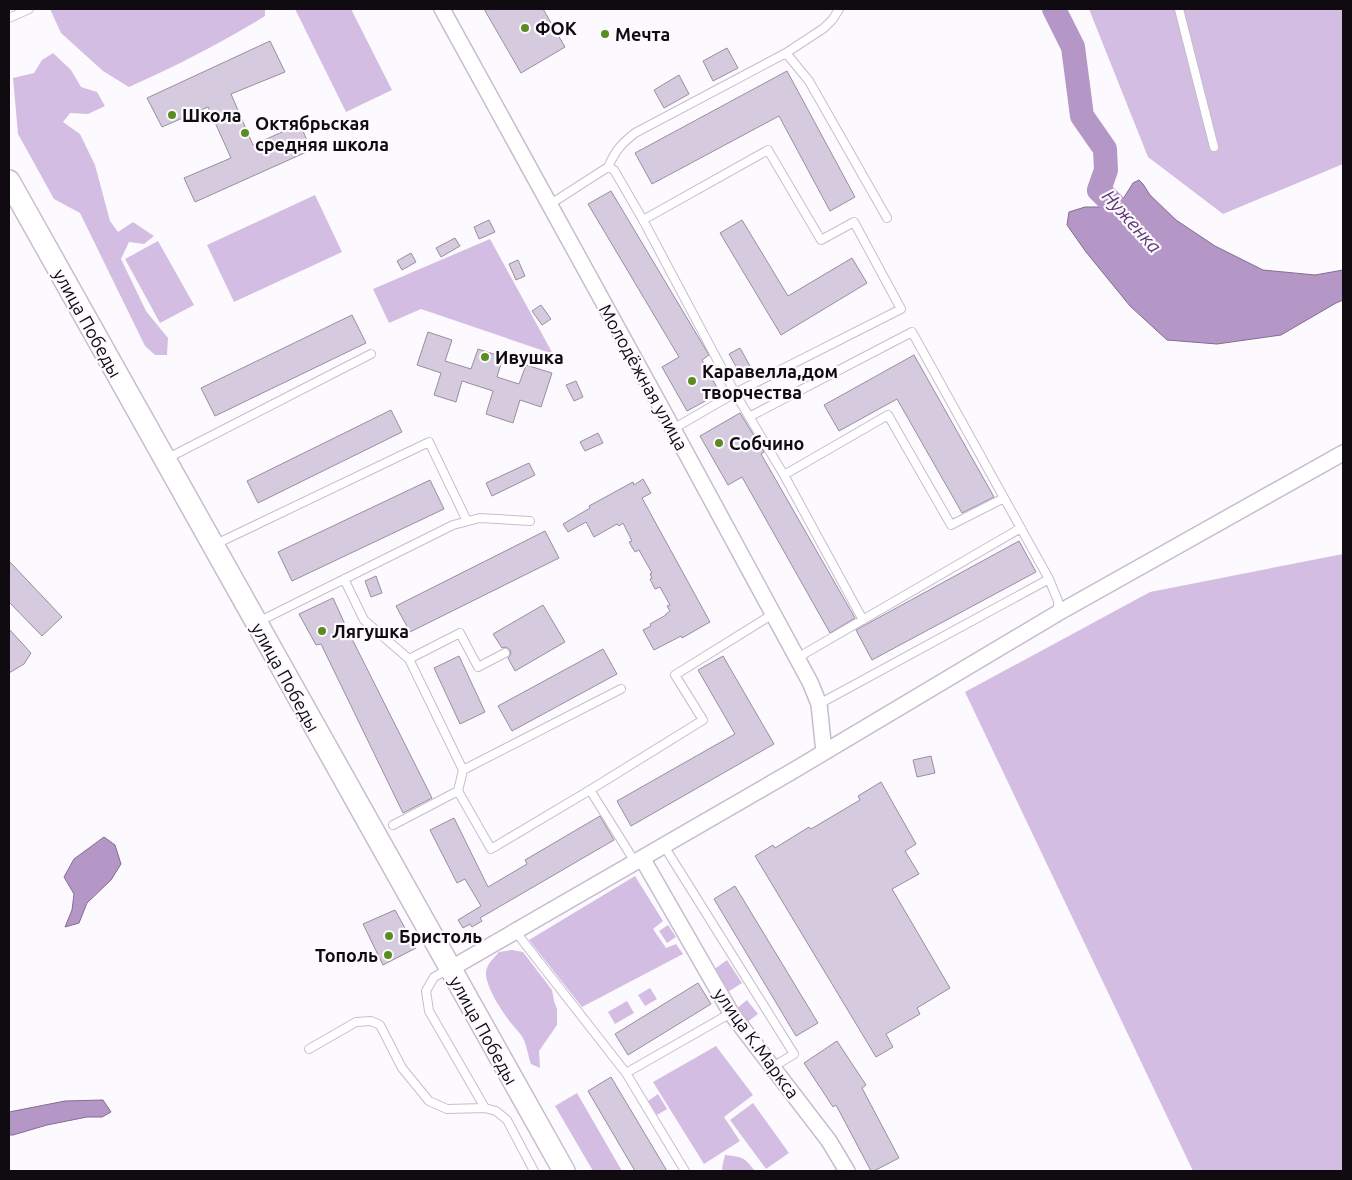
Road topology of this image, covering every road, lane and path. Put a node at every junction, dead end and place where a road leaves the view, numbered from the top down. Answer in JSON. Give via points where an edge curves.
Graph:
{"nodes":[{"id":1,"x":29,"y":9,"type":"edge"},
{"id":2,"x":442,"y":9,"type":"edge"},
{"id":3,"x":839,"y":9,"type":"edge"},
{"id":4,"x":1180,"y":9,"type":"edge"},
{"id":5,"x":9,"y":18,"type":"edge"},
{"id":6,"x":786,"y":53,"type":"junction"},
{"id":7,"x":1214,"y":147,"type":"dead end"},
{"id":8,"x":608,"y":168,"type":"junction"},
{"id":9,"x":9,"y":181,"type":"edge"},
{"id":10,"x":549,"y":205,"type":"junction"},
{"id":11,"x":887,"y":218,"type":"dead end"},
{"id":12,"x":642,"y":220,"type":"junction"},
{"id":13,"x":371,"y":354,"type":"dead end"},
{"id":14,"x":735,"y":393,"type":"junction"},
{"id":15,"x":750,"y":417,"type":"junction"},
{"id":16,"x":673,"y":429,"type":"junction"},
{"id":17,"x":1343,"y":453,"type":"edge"},
{"id":18,"x":164,"y":460,"type":"junction"},
{"id":19,"x":784,"y":475,"type":"junction"},
{"id":20,"x":1004,"y":498,"type":"junction"},
{"id":21,"x":467,"y":521,"type":"junction"},
{"id":22,"x":530,"y":521,"type":"dead end"},
{"id":23,"x":1021,"y":528,"type":"junction"},
{"id":24,"x":212,"y":546,"type":"junction"},
{"id":25,"x":344,"y":579,"type":"junction"},
{"id":26,"x":1049,"y":579,"type":"junction"},
{"id":27,"x":1058,"y":613,"type":"junction"},
{"id":28,"x":773,"y":614,"type":"junction"},
{"id":29,"x":863,"y":620,"type":"junction"},
{"id":30,"x":256,"y":623,"type":"junction"},
{"id":31,"x":505,"y":653,"type":"dead end"},
{"id":32,"x":797,"y":658,"type":"junction"},
{"id":33,"x":409,"y":659,"type":"junction"},
{"id":34,"x":621,"y":689,"type":"dead end"},
{"id":35,"x":819,"y":704,"type":"junction"},
{"id":36,"x":824,"y":752,"type":"junction"},
{"id":37,"x":463,"y":770,"type":"junction"},
{"id":38,"x":590,"y":790,"type":"junction"},
{"id":39,"x":458,"y":791,"type":"junction"},
{"id":40,"x":393,"y":825,"type":"dead end"},
{"id":41,"x":664,"y":846,"type":"junction"},
{"id":42,"x":639,"y":860,"type":"junction"},
{"id":43,"x":515,"y":930,"type":"junction"},
{"id":44,"x":450,"y":969,"type":"junction"},
{"id":45,"x":731,"y":1013,"type":"junction"},
{"id":46,"x":309,"y":1049,"type":"dead end"},
{"id":47,"x":773,"y":1067,"type":"junction"},
{"id":48,"x":626,"y":1073,"type":"junction"},
{"id":49,"x":485,"y":1108,"type":"junction"},
{"id":50,"x":534,"y":1171,"type":"edge"},
{"id":51,"x":564,"y":1171,"type":"edge"},
{"id":52,"x":685,"y":1171,"type":"edge"},
{"id":53,"x":847,"y":1171,"type":"edge"}],
"edges":[{"from":1,"to":5,"type":"lane"},
{"from":2,"to":10,"type":"street","name":"Молодёжная улица"},
{"from":3,"to":6,"type":"lane","via":[[824,28]]},
{"from":4,"to":7,"type":"lane"},
{"from":6,"to":8,"type":"lane","via":[[634,133],[615,152]]},
{"from":6,"to":11,"type":"lane","via":[[809,81]]},
{"from":8,"to":10,"type":"lane"},
{"from":8,"to":12,"type":"lane","via":[[614,170]]},
{"from":9,"to":18,"type":"street","name":"улица Победы"},
{"from":10,"to":16,"type":"street","name":"Молодёжная улица"},
{"from":12,"to":14,"type":"lane"},
{"from":12,"to":14,"type":"lane","via":[[768,150],[821,240],[854,222],[901,309]]},
{"from":13,"to":18,"type":"lane"},
{"from":14,"to":15,"type":"lane"},
{"from":14,"to":16,"type":"lane"},
{"from":15,"to":19,"type":"lane"},
{"from":15,"to":20,"type":"lane","via":[[912,332]]},
{"from":16,"to":28,"type":"street","name":"Молодёжная улица"},
{"from":17,"to":27,"type":"street"},
{"from":18,"to":24,"type":"street","name":"улица Победы"},
{"from":19,"to":20,"type":"lane","via":[[888,415],[951,525]]},
{"from":19,"to":29,"type":"lane"},
{"from":20,"to":23,"type":"lane"},
{"from":21,"to":22,"type":"lane","via":[[480,518]]},
{"from":21,"to":24,"type":"lane","via":[[429,442]]},
{"from":21,"to":25,"type":"lane"},
{"from":23,"to":26,"type":"lane"},
{"from":23,"to":29,"type":"lane"},
{"from":24,"to":30,"type":"street","name":"улица Победы"},
{"from":25,"to":30,"type":"lane"},
{"from":25,"to":33,"type":"lane","via":[[364,620]]},
{"from":26,"to":27,"type":"lane","via":[[1058,601]]},
{"from":26,"to":35,"type":"lane"},
{"from":27,"to":36,"type":"street"},
{"from":28,"to":32,"type":"street","name":"Молодёжная улица"},
{"from":28,"to":38,"type":"lane","via":[[675,675],[703,720]]},
{"from":29,"to":32,"type":"lane"},
{"from":30,"to":44,"type":"street","name":"улица Победы"},
{"from":31,"to":33,"type":"lane","via":[[478,667],[460,633]]},
{"from":32,"to":35,"type":"street","name":"Молодёжная улица"},
{"from":33,"to":37,"type":"lane"},
{"from":34,"to":37,"type":"lane"},
{"from":35,"to":36,"type":"street","name":"Молодёжная улица"},
{"from":36,"to":41,"type":"street"},
{"from":37,"to":39,"type":"lane"},
{"from":38,"to":39,"type":"lane","via":[[491,849]]},
{"from":38,"to":42,"type":"lane"},
{"from":39,"to":40,"type":"lane"},
{"from":41,"to":42,"type":"street"},
{"from":41,"to":47,"type":"lane","via":[[794,1054]]},
{"from":42,"to":43,"type":"street"},
{"from":42,"to":45,"type":"street","name":"улица К.Маркса"},
{"from":43,"to":44,"type":"street"},
{"from":43,"to":48,"type":"lane"},
{"from":44,"to":49,"type":"lane","via":[[434,977],[426,991],[429,1011]]},
{"from":44,"to":51,"type":"street","name":"улица Победы"},
{"from":45,"to":47,"type":"street","name":"улица К.Маркса"},
{"from":45,"to":48,"type":"lane"},
{"from":46,"to":49,"type":"lane","via":[[356,1022],[371,1021],[380,1025],[402,1068],[429,1101],[447,1109]]},
{"from":47,"to":53,"type":"street","name":"улица К.Маркса","via":[[829,1141]]},
{"from":48,"to":52,"type":"lane"},
{"from":49,"to":50,"type":"lane","via":[[508,1120]]}]}
